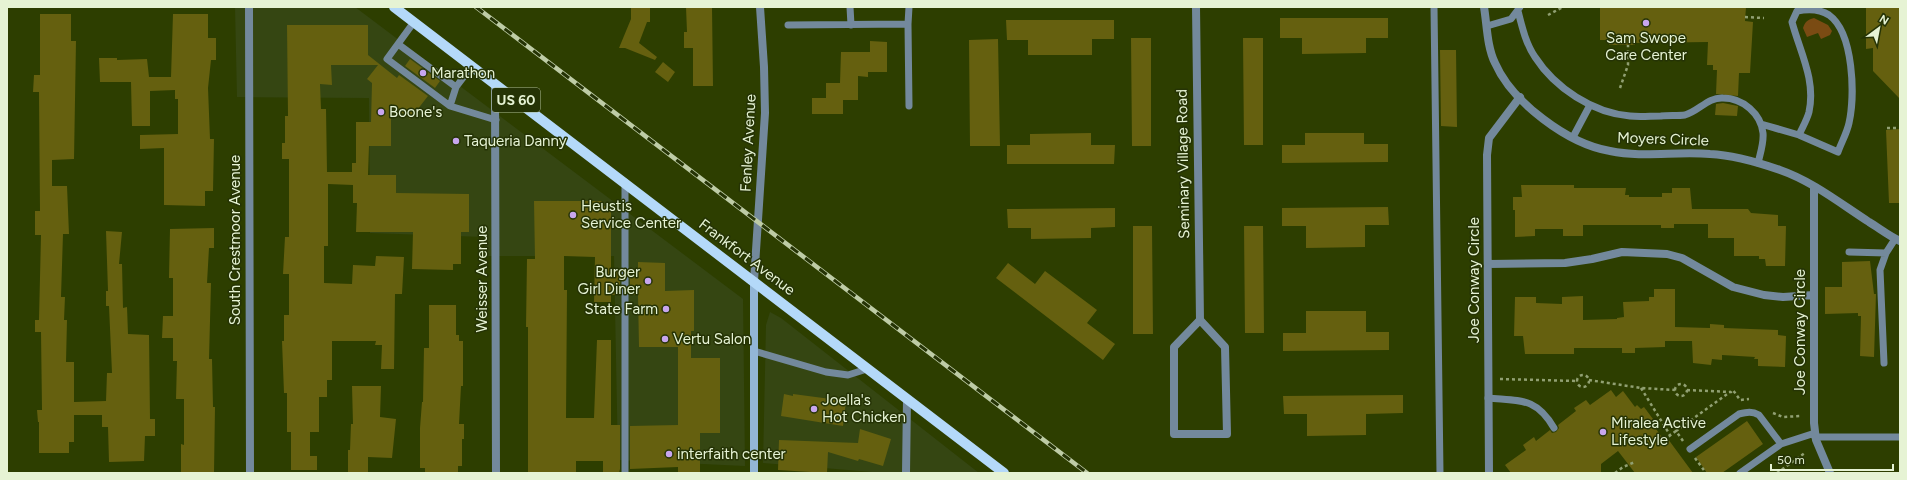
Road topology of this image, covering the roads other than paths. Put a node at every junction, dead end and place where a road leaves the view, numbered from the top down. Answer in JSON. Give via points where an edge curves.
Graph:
{"nodes":[{"id":1,"x":249,"y":7,"type":"edge"},
{"id":2,"x":394,"y":7,"type":"edge"},
{"id":3,"x":760,"y":7,"type":"edge"},
{"id":4,"x":850,"y":7,"type":"edge"},
{"id":5,"x":908,"y":7,"type":"edge"},
{"id":6,"x":1196,"y":7,"type":"edge"},
{"id":7,"x":1434,"y":7,"type":"edge"},
{"id":8,"x":1484,"y":7,"type":"edge"},
{"id":9,"x":1519,"y":9,"type":"edge"},
{"id":10,"x":414,"y":22,"type":"junction"},
{"id":11,"x":908,"y":24,"type":"junction"},
{"id":12,"x":851,"y":25,"type":"junction"},
{"id":13,"x":788,"y":26,"type":"dead end"},
{"id":14,"x":1487,"y":26,"type":"junction"},
{"id":15,"x":398,"y":44,"type":"junction"},
{"id":16,"x":472,"y":66,"type":"junction"},
{"id":17,"x":495,"y":84,"type":"junction"},
{"id":18,"x":456,"y":87,"type":"junction"},
{"id":19,"x":1520,"y":98,"type":"junction"},
{"id":20,"x":1590,"y":105,"type":"junction"},
{"id":21,"x":450,"y":106,"type":"junction"},
{"id":22,"x":909,"y":106,"type":"dead end"},
{"id":23,"x":496,"y":120,"type":"junction"},
{"id":24,"x":1761,"y":124,"type":"junction"},
{"id":25,"x":1799,"y":135,"type":"junction"},
{"id":26,"x":1573,"y":137,"type":"junction"},
{"id":27,"x":1758,"y":163,"type":"junction"},
{"id":28,"x":624,"y":182,"type":"junction"},
{"id":29,"x":1814,"y":187,"type":"junction"},
{"id":30,"x":1898,"y":240,"type":"edge"},
{"id":31,"x":1849,"y":252,"type":"dead end"},
{"id":32,"x":1886,"y":253,"type":"junction"},
{"id":33,"x":1488,"y":264,"type":"junction"},
{"id":34,"x":754,"y":281,"type":"junction"},
{"id":35,"x":1814,"y":295,"type":"junction"},
{"id":36,"x":1200,"y":320,"type":"junction"},
{"id":37,"x":754,"y":352,"type":"junction"},
{"id":38,"x":1884,"y":363,"type":"dead end"},
{"id":39,"x":868,"y":369,"type":"junction"},
{"id":40,"x":1488,"y":398,"type":"junction"},
{"id":41,"x":906,"y":399,"type":"junction"},
{"id":42,"x":1554,"y":428,"type":"dead end"},
{"id":43,"x":1815,"y":435,"type":"junction"},
{"id":44,"x":1900,"y":437,"type":"edge"},
{"id":45,"x":1781,"y":444,"type":"junction"},
{"id":46,"x":1690,"y":449,"type":"dead end"},
{"id":47,"x":250,"y":473,"type":"edge"},
{"id":48,"x":496,"y":473,"type":"edge"},
{"id":49,"x":625,"y":473,"type":"edge"},
{"id":50,"x":754,"y":473,"type":"edge"},
{"id":51,"x":906,"y":473,"type":"edge"},
{"id":52,"x":1004,"y":473,"type":"edge"},
{"id":53,"x":1440,"y":473,"type":"edge"},
{"id":54,"x":1489,"y":473,"type":"edge"},
{"id":55,"x":1740,"y":473,"type":"edge"},
{"id":56,"x":1830,"y":473,"type":"edge"}],
"edges":[{"from":1,"to":47,"type":"street","name":"South Crestmoor Avenue"},
{"from":2,"to":10,"type":"main road","name":"Frankfort Avenue","number":"US 60"},
{"from":3,"to":34,"type":"street","name":"Fenley Avenue","via":[[765,113]]},
{"from":4,"to":12,"type":"lane"},
{"from":5,"to":11,"type":"lane"},
{"from":6,"to":36,"type":"street","name":"Seminary Village Road"},
{"from":7,"to":53,"type":"lane"},
{"from":8,"to":14,"type":"street","name":"Moyers Circle"},
{"from":9,"to":14,"type":"lane","via":[[1511,19]]},
{"from":9,"to":20,"type":"lane","via":[[1534,56],[1548,75]]},
{"from":10,"to":15,"type":"lane"},
{"from":10,"to":16,"type":"main road","name":"Frankfort Avenue","number":"US 60"},
{"from":11,"to":12,"type":"lane"},
{"from":11,"to":22,"type":"lane"},
{"from":12,"to":13,"type":"lane"},
{"from":14,"to":19,"type":"street","name":"Moyers Circle","via":[[1495,63]]},
{"from":15,"to":18,"type":"lane"},
{"from":15,"to":21,"type":"lane","via":[[387,59]]},
{"from":16,"to":17,"type":"main road","name":"Frankfort Avenue","number":"US 60"},
{"from":16,"to":18,"type":"lane"},
{"from":17,"to":23,"type":"street","name":"Weisser Avenue"},
{"from":17,"to":28,"type":"main road","name":"Frankfort Avenue","number":"US 60"},
{"from":18,"to":21,"type":"lane"},
{"from":19,"to":26,"type":"street","name":"Moyers Circle"},
{"from":19,"to":33,"type":"street","name":"Joe Conway Circle","via":[[1489,138]]},
{"from":20,"to":24,"type":"lane","via":[[1608,112],[1644,117],[1685,115],[1709,101],[1731,99],[1752,111]]},
{"from":20,"to":26,"type":"lane"},
{"from":21,"to":23,"type":"lane"},
{"from":23,"to":48,"type":"street","name":"Weisser Avenue"},
{"from":24,"to":25,"type":"lane"},
{"from":24,"to":27,"type":"lane","via":[[1763,135]]},
{"from":25,"to":25,"type":"lane","via":[[1838,152],[1849,125],[1853,102],[1850,56],[1841,30],[1829,15],[1809,9],[1797,11],[1792,22],[1808,68],[1810,89],[1809,112]]},
{"from":26,"to":27,"type":"street","name":"Moyers Circle","via":[[1609,151],[1633,154],[1710,154]]},
{"from":27,"to":29,"type":"street","name":"Moyers Circle","via":[[1793,175]]},
{"from":28,"to":34,"type":"main road","name":"Frankfort Avenue","number":"US 60"},
{"from":28,"to":49,"type":"lane"},
{"from":29,"to":30,"type":"street","name":"Moyers Circle"},
{"from":29,"to":35,"type":"street","name":"Joe Conway Circle"},
{"from":30,"to":32,"type":"lane"},
{"from":31,"to":32,"type":"lane"},
{"from":32,"to":38,"type":"lane","via":[[1880,270]]},
{"from":33,"to":35,"type":"street","via":[[1565,263],[1622,252],[1667,254],[1682,258],[1733,287],[1783,297]]},
{"from":33,"to":40,"type":"street","name":"Joe Conway Circle"},
{"from":34,"to":37,"type":"main road"},
{"from":34,"to":39,"type":"main road","name":"Frankfort Avenue","number":"US 60"},
{"from":35,"to":43,"type":"street","name":"Joe Conway Circle"},
{"from":36,"to":36,"type":"street","via":[[1225,347],[1226,434],[1174,434],[1174,347]]},
{"from":37,"to":39,"type":"lane","via":[[826,372],[848,375]]},
{"from":37,"to":50,"type":"main road"},
{"from":39,"to":41,"type":"main road","name":"Frankfort Avenue","number":"US 60"},
{"from":40,"to":42,"type":"lane","via":[[1522,401],[1533,405],[1542,410]]},
{"from":40,"to":54,"type":"street","name":"Joe Conway Circle"},
{"from":41,"to":51,"type":"street"},
{"from":41,"to":52,"type":"main road","name":"Frankfort Avenue","number":"US 60"},
{"from":43,"to":44,"type":"lane"},
{"from":43,"to":45,"type":"lane"},
{"from":43,"to":56,"type":"street","name":"Joe Conway Circle"},
{"from":45,"to":46,"type":"lane","via":[[1759,415],[1747,412],[1739,414]]},
{"from":45,"to":55,"type":"lane"}]}
